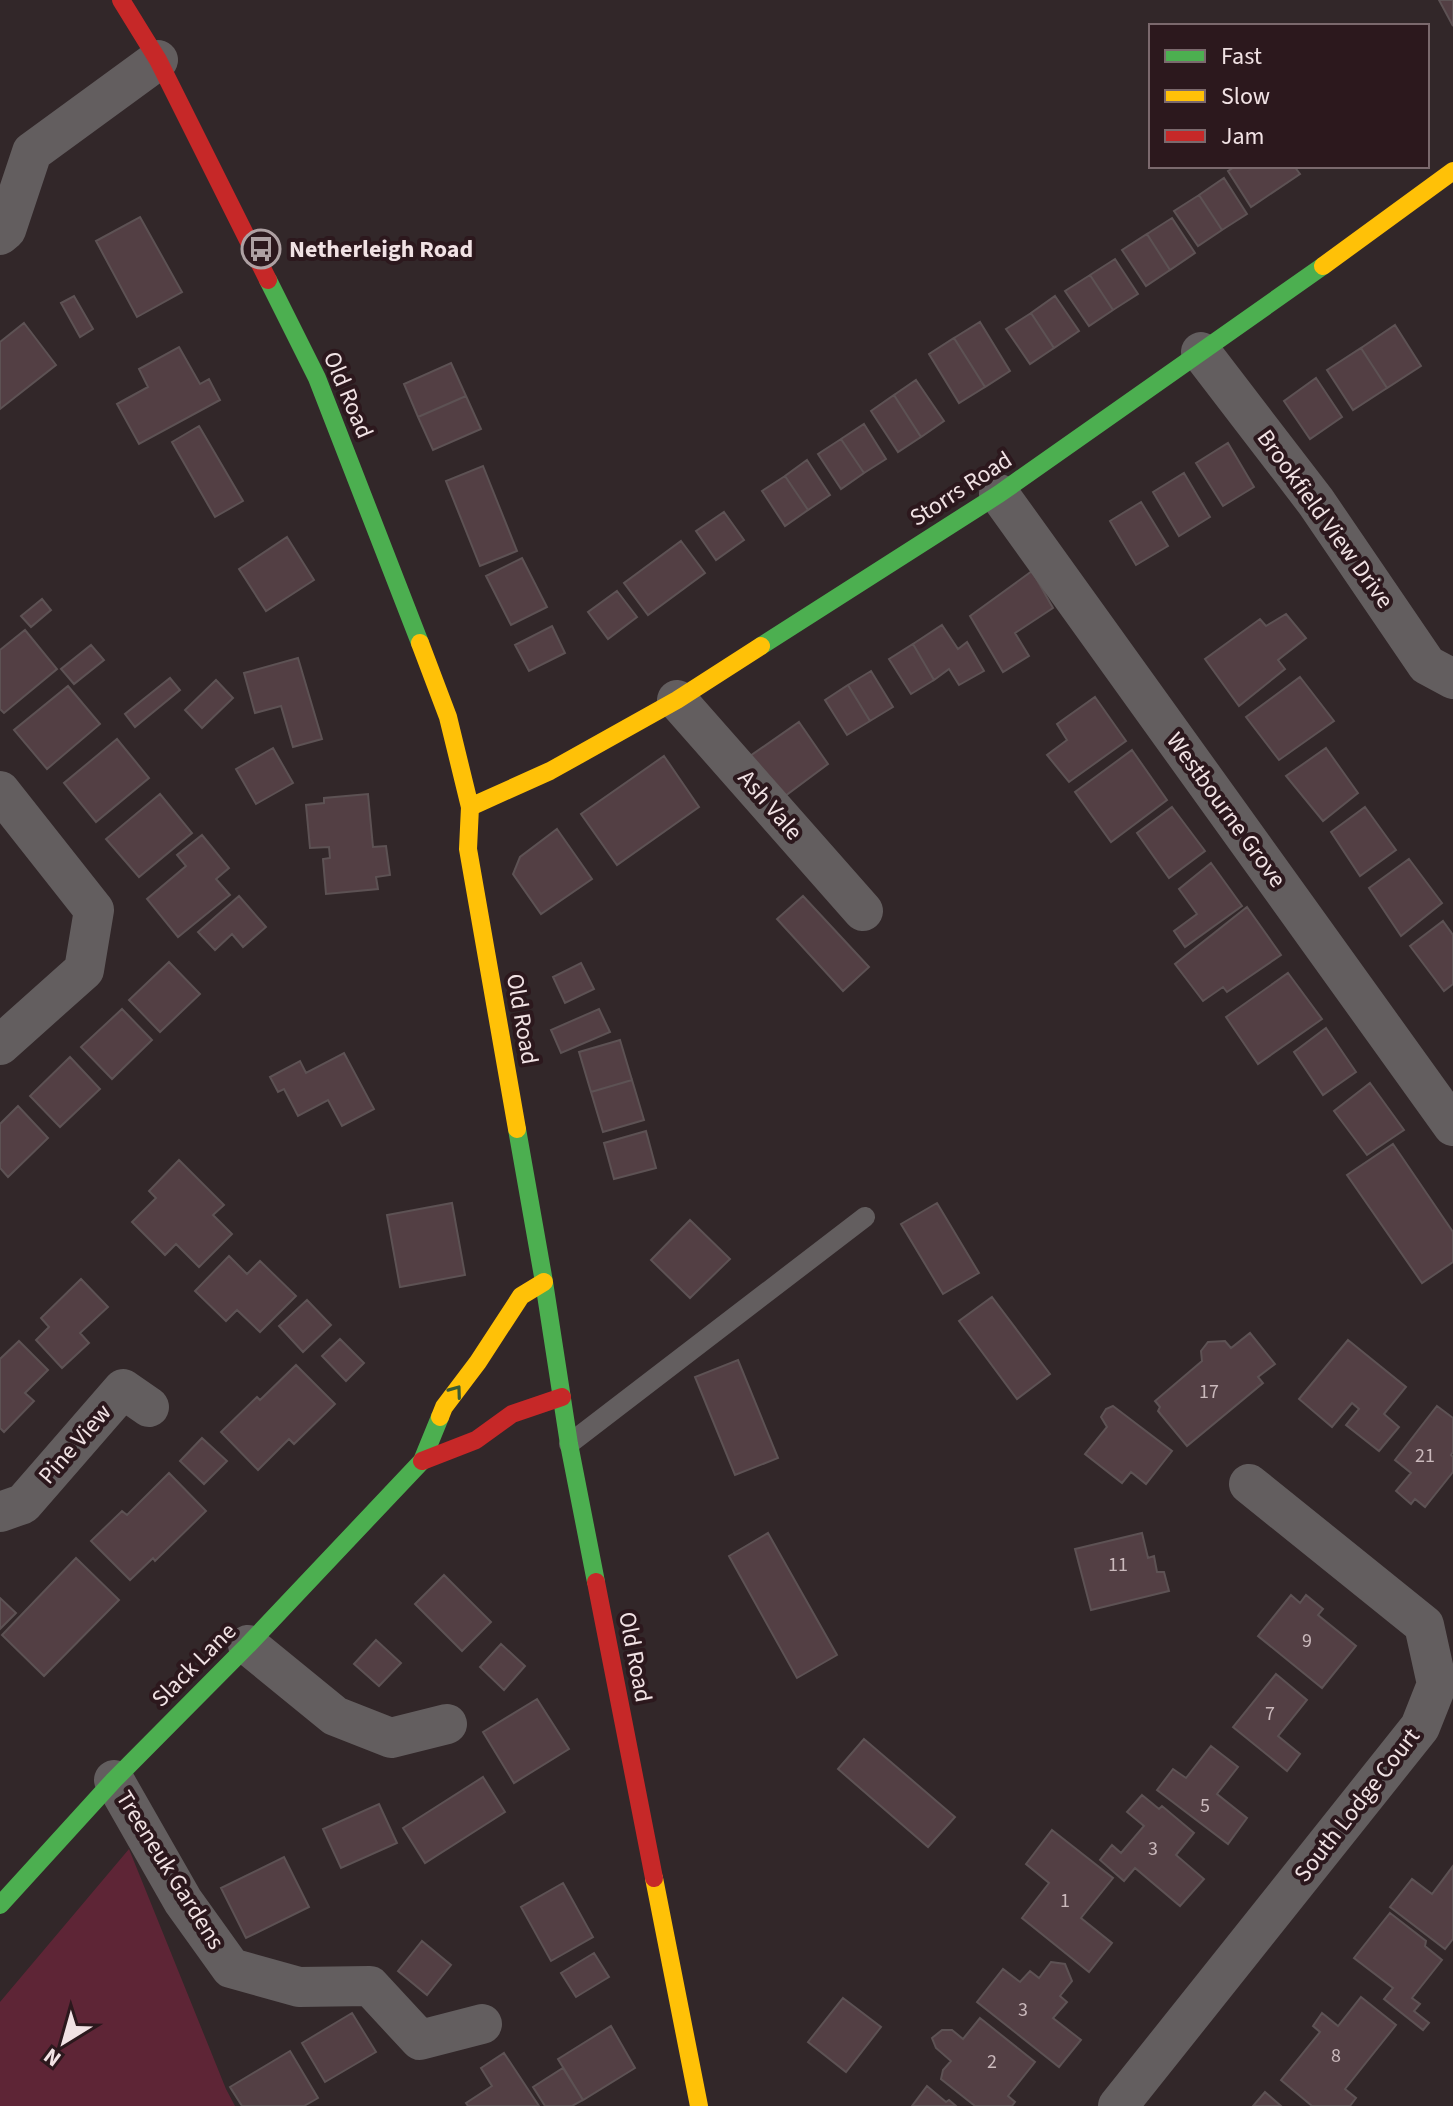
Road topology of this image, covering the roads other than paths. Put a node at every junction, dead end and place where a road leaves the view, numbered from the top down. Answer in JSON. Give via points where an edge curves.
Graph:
{"nodes":[{"id":1,"x":121,"y":0,"type":"edge"},
{"id":2,"x":158,"y":60,"type":"junction"},
{"id":3,"x":1453,"y":171,"type":"edge"},
{"id":4,"x":0,"y":235,"type":"edge"},
{"id":5,"x":1201,"y":352,"type":"junction"},
{"id":6,"x":999,"y":494,"type":"junction"},
{"id":7,"x":1453,"y":679,"type":"edge"},
{"id":8,"x":677,"y":700,"type":"junction"},
{"id":9,"x":0,"y":791,"type":"edge"},
{"id":10,"x":470,"y":807,"type":"junction"},
{"id":11,"x":863,"y":911,"type":"dead end"},
{"id":12,"x":0,"y":1045,"type":"edge"},
{"id":13,"x":1453,"y":1126,"type":"edge"},
{"id":14,"x":865,"y":1217,"type":"dead end"},
{"id":15,"x":544,"y":1282,"type":"junction"},
{"id":16,"x":562,"y":1397,"type":"junction"},
{"id":17,"x":149,"y":1407,"type":"dead end"},
{"id":18,"x":569,"y":1444,"type":"junction"},
{"id":19,"x":422,"y":1461,"type":"junction"},
{"id":20,"x":1249,"y":1484,"type":"dead end"},
{"id":21,"x":0,"y":1512,"type":"edge"},
{"id":22,"x":248,"y":1645,"type":"junction"},
{"id":23,"x":447,"y":1724,"type":"dead end"},
{"id":24,"x":114,"y":1780,"type":"junction"},
{"id":25,"x":0,"y":1905,"type":"edge"},
{"id":26,"x":482,"y":2024,"type":"dead end"},
{"id":27,"x":699,"y":2106,"type":"edge"},
{"id":28,"x":1118,"y":2106,"type":"edge"}],
"edges":[{"from":1,"to":2,"type":"main road","name":"Old Road"},
{"from":2,"to":4,"type":"street","via":[[32,152]]},
{"from":2,"to":10,"type":"main road","name":"Old Road","via":[[317,378],[448,717]]},
{"from":3,"to":5,"type":"main road","name":"Storrs Road"},
{"from":5,"to":6,"type":"main road","name":"Storrs Road"},
{"from":5,"to":7,"type":"street","name":"Brookfield View Drive","via":[[1316,502],[1427,665]]},
{"from":6,"to":8,"type":"main road","name":"Storrs Road"},
{"from":6,"to":13,"type":"street","name":"Westbourne Grove"},
{"from":8,"to":10,"type":"main road","name":"Storrs Road","via":[[550,771]]},
{"from":8,"to":11,"type":"street","name":"Ash Vale"},
{"from":9,"to":12,"type":"street","via":[[94,910],[84,970]]},
{"from":10,"to":15,"type":"main road","name":"Old Road","via":[[468,849]]},
{"from":14,"to":18,"type":"lane"},
{"from":15,"to":16,"type":"main road","name":"Old Road"},
{"from":19,"to":15,"type":"main road","name":"Slack Lane","one_way":true,"via":[[444,1407],[521,1296]]},
{"from":16,"to":18,"type":"main road","name":"Old Road"},
{"from":16,"to":19,"type":"main road","name":"Slack Lane","via":[[512,1414],[476,1440]]},
{"from":17,"to":21,"type":"street","name":"Pine View","via":[[123,1389],[23,1504]]},
{"from":18,"to":27,"type":"main road","name":"Old Road"},
{"from":19,"to":22,"type":"main road","name":"Slack Lane"},
{"from":20,"to":28,"type":"street","name":"South Lodge Court","via":[[1424,1625],[1437,1684],[1420,1727]]},
{"from":22,"to":23,"type":"street","via":[[335,1716],[391,1738]]},
{"from":22,"to":24,"type":"main road","name":"Slack Lane"},
{"from":24,"to":25,"type":"main road","name":"Slack Lane"},
{"from":24,"to":26,"type":"street","name":"Treeneuk Gardens","via":[[183,1901],[231,1968],[299,1987],[370,1986],[420,2040]]}]}
